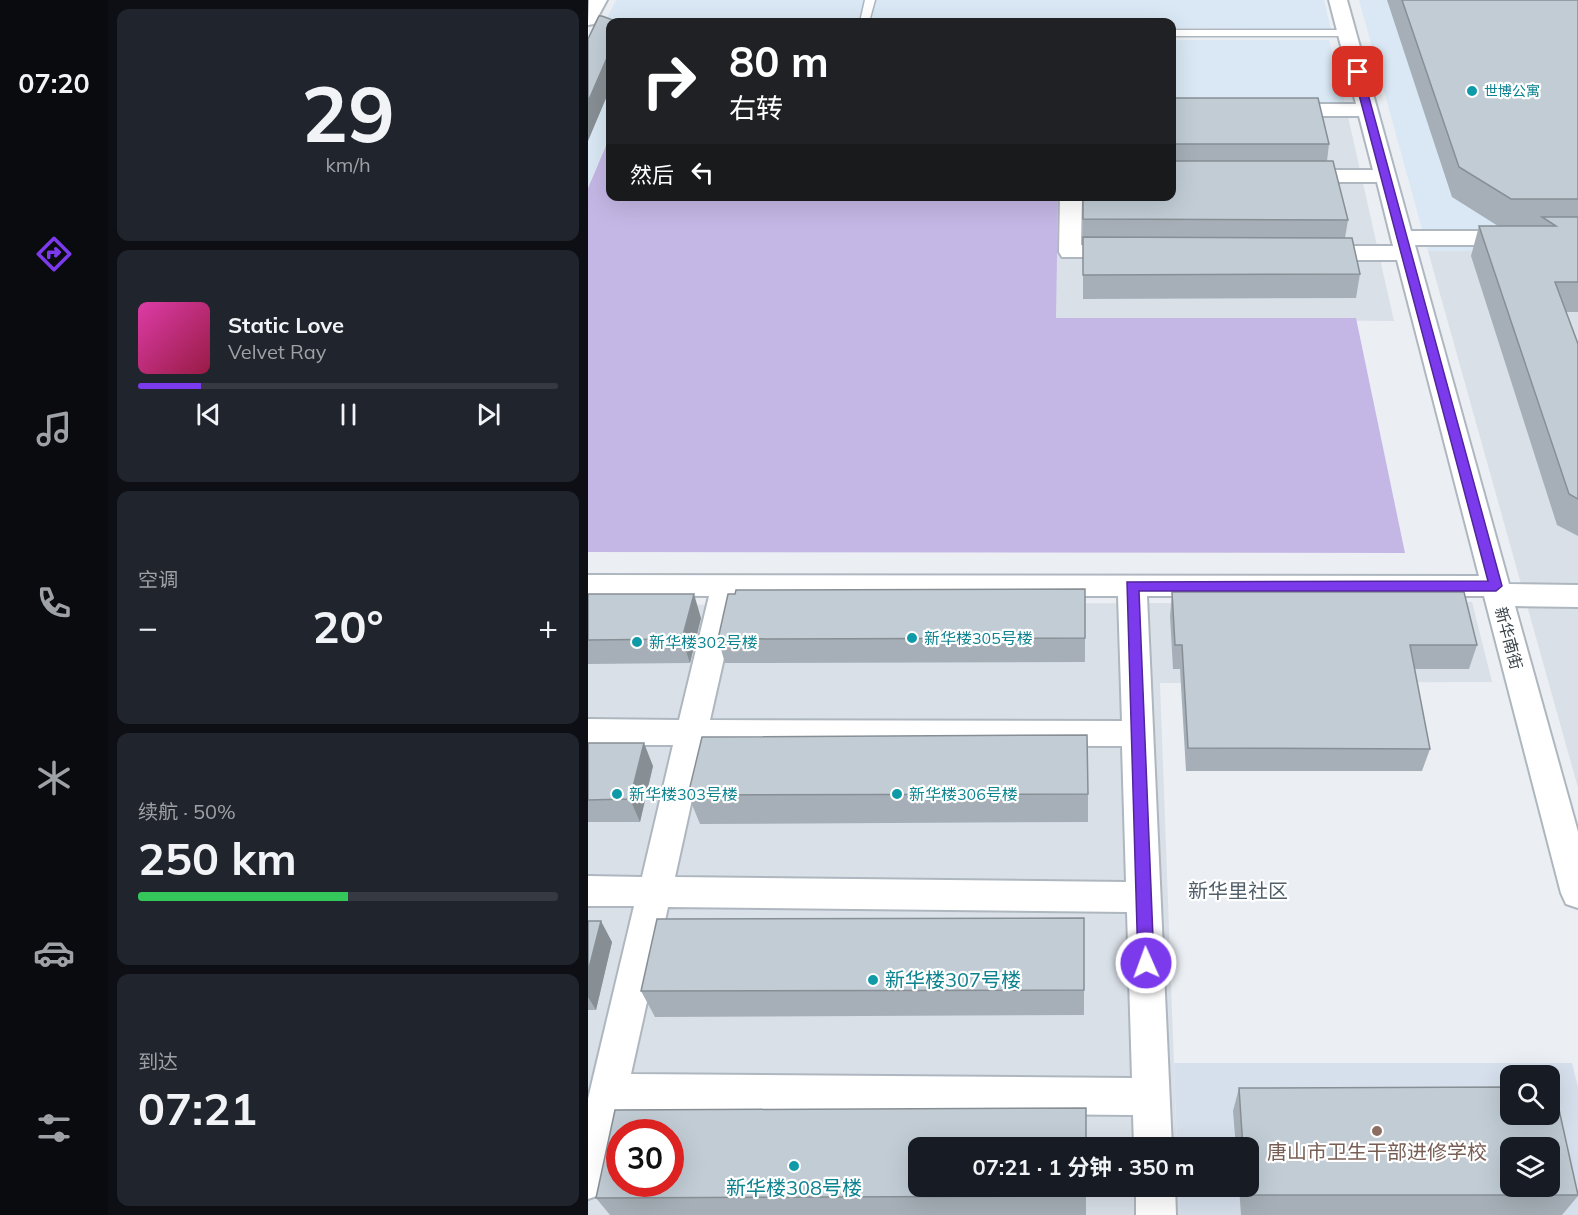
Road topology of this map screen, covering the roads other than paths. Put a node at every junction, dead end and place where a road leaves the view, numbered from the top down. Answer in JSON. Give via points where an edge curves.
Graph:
{"nodes":[{"id":1,"x":598,"y":0,"type":"edge"},
{"id":2,"x":870,"y":0,"type":"edge"},
{"id":3,"x":1338,"y":0,"type":"edge"},
{"id":4,"x":865,"y":18,"type":"edge"},
{"id":5,"x":588,"y":20,"type":"edge"},
{"id":6,"x":1176,"y":33,"type":"edge"},
{"id":7,"x":1347,"y":33,"type":"junction"},
{"id":8,"x":1264,"y":110,"type":"edge"},
{"id":9,"x":1368,"y":110,"type":"junction"},
{"id":10,"x":1278,"y":176,"type":"edge"},
{"id":11,"x":1385,"y":176,"type":"junction"},
{"id":12,"x":1071,"y":201,"type":"edge"},
{"id":13,"x":1578,"y":238,"type":"edge"},
{"id":14,"x":1404,"y":245,"type":"junction"},
{"id":15,"x":1140,"y":252,"type":"edge"},
{"id":16,"x":1302,"y":253,"type":"edge"},
{"id":17,"x":588,"y":585,"type":"edge"},
{"id":18,"x":726,"y":585,"type":"junction"},
{"id":19,"x":1132,"y":586,"type":"junction"},
{"id":20,"x":1497,"y":591,"type":"junction"},
{"id":21,"x":1578,"y":596,"type":"edge"},
{"id":22,"x":588,"y":732,"type":"edge"},
{"id":23,"x":692,"y":733,"type":"junction"},
{"id":24,"x":1138,"y":734,"type":"junction"},
{"id":25,"x":588,"y":891,"type":"edge"},
{"id":26,"x":655,"y":891,"type":"junction"},
{"id":27,"x":1578,"y":893,"type":"edge"},
{"id":28,"x":1143,"y":897,"type":"junction"},
{"id":29,"x":609,"y":1092,"type":"junction"},
{"id":30,"x":1151,"y":1097,"type":"junction"},
{"id":31,"x":1153,"y":1137,"type":"edge"},
{"id":32,"x":588,"y":1180,"type":"edge"},
{"id":33,"x":1155,"y":1197,"type":"edge"},
{"id":34,"x":1156,"y":1215,"type":"edge"}],
"edges":[{"from":1,"to":5,"type":"street"},
{"from":2,"to":4,"type":"lane"},
{"from":3,"to":7,"type":"street","name":"新华南街"},
{"from":6,"to":7,"type":"lane"},
{"from":7,"to":9,"type":"street","name":"新华南街"},
{"from":8,"to":9,"type":"street"},
{"from":9,"to":11,"type":"street","name":"新华南街"},
{"from":10,"to":11,"type":"street"},
{"from":11,"to":14,"type":"street","name":"新华南街"},
{"from":12,"to":15,"type":"street","via":[[1070,252]]},
{"from":13,"to":14,"type":"street"},
{"from":14,"to":16,"type":"street"},
{"from":14,"to":20,"type":"street","name":"新华南街"},
{"from":17,"to":18,"type":"street"},
{"from":18,"to":19,"type":"street"},
{"from":18,"to":23,"type":"street"},
{"from":19,"to":20,"type":"street"},
{"from":19,"to":24,"type":"street"},
{"from":20,"to":21,"type":"street"},
{"from":20,"to":27,"type":"street","name":"新华南街"},
{"from":22,"to":23,"type":"street"},
{"from":23,"to":24,"type":"street"},
{"from":23,"to":26,"type":"street"},
{"from":24,"to":28,"type":"street"},
{"from":25,"to":26,"type":"street"},
{"from":26,"to":28,"type":"street"},
{"from":26,"to":29,"type":"street"},
{"from":28,"to":30,"type":"street"},
{"from":29,"to":30,"type":"street"},
{"from":29,"to":32,"type":"street"},
{"from":30,"to":31,"type":"street"},
{"from":33,"to":34,"type":"street"}]}
